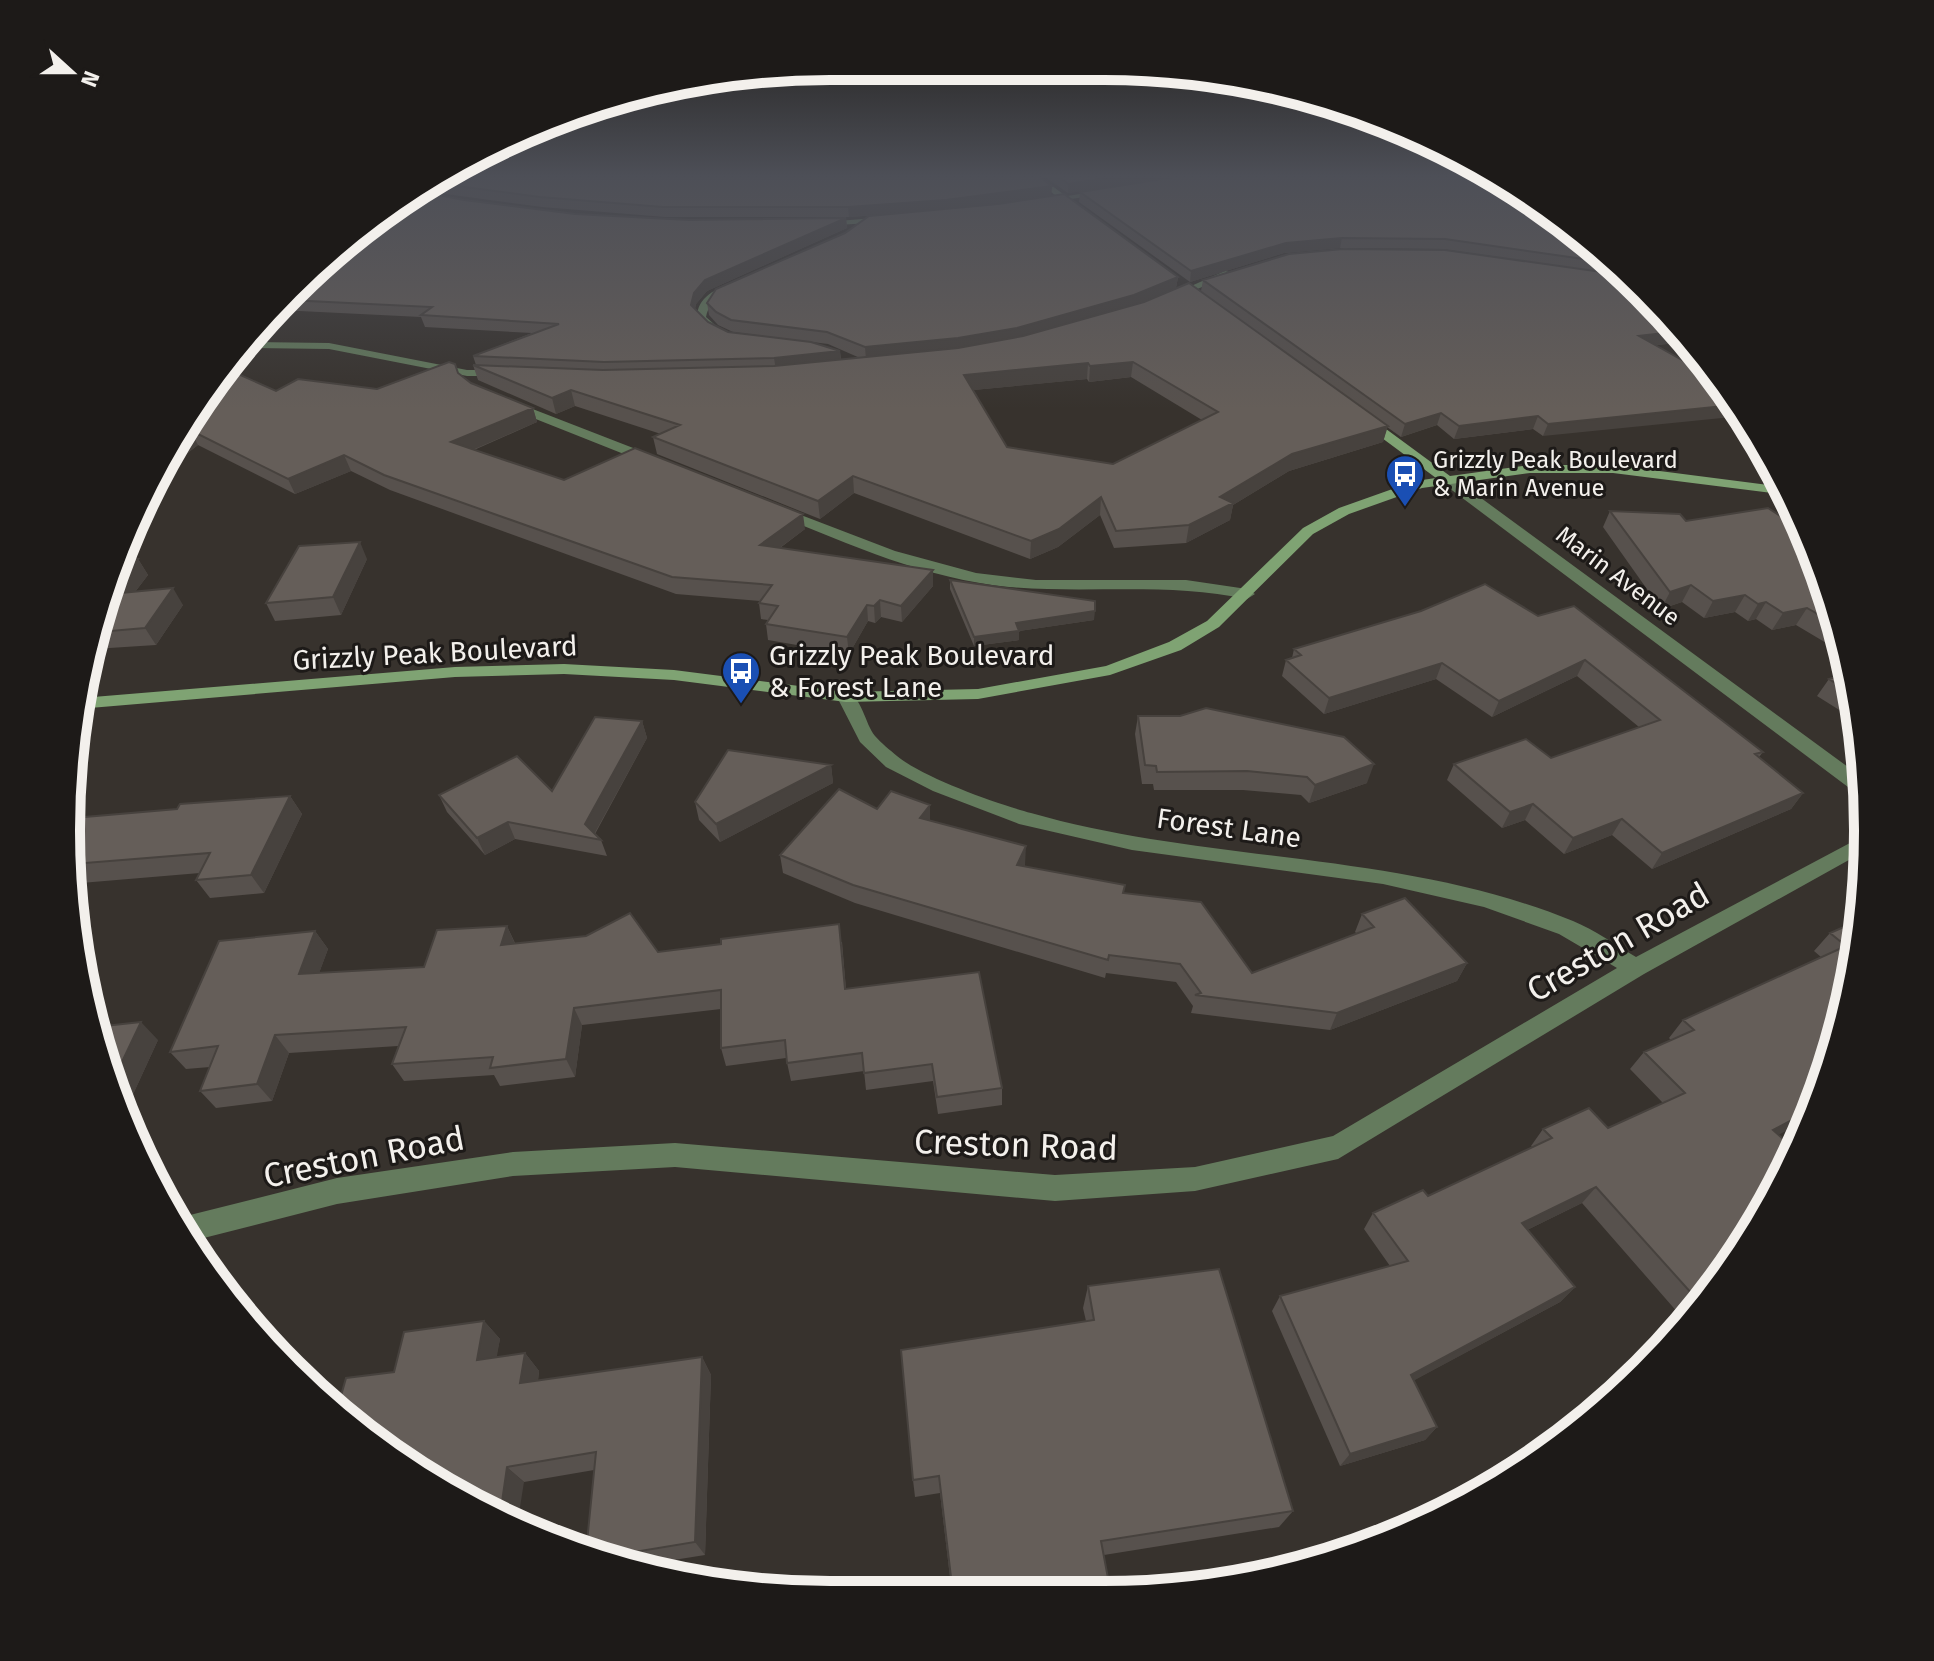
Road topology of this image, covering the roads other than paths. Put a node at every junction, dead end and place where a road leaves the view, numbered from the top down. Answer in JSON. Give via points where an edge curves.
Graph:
{"nodes":[{"id":1,"x":1238,"y":270,"type":"edge"},
{"id":2,"x":1176,"y":280,"type":"edge"},
{"id":3,"x":741,"y":282,"type":"edge"},
{"id":4,"x":1188,"y":289,"type":"junction"},
{"id":5,"x":1201,"y":299,"type":"edge"},
{"id":6,"x":1162,"y":301,"type":"edge"},
{"id":7,"x":730,"y":336,"type":"edge"},
{"id":8,"x":259,"y":345,"type":"edge"},
{"id":9,"x":467,"y":373,"type":"junction"},
{"id":10,"x":510,"y":374,"type":"edge"},
{"id":11,"x":481,"y":392,"type":"edge"},
{"id":12,"x":495,"y":398,"type":"edge"},
{"id":13,"x":1350,"y":409,"type":"edge"},
{"id":14,"x":673,"y":469,"type":"edge"},
{"id":15,"x":1446,"y":479,"type":"junction"},
{"id":16,"x":1771,"y":489,"type":"edge"},
{"id":17,"x":762,"y":504,"type":"edge"},
{"id":18,"x":1247,"y":594,"type":"junction"},
{"id":19,"x":846,"y":697,"type":"junction"},
{"id":20,"x":91,"y":703,"type":"edge"},
{"id":21,"x":1852,"y":780,"type":"edge"},
{"id":22,"x":1853,"y":848,"type":"edge"},
{"id":23,"x":1636,"y":968,"type":"junction"},
{"id":24,"x":194,"y":1227,"type":"edge"}],
"edges":[{"from":1,"to":4,"type":"street"},
{"from":2,"to":4,"type":"street"},
{"from":3,"to":7,"type":"street","via":[[703,306],[701,317],[707,325]]},
{"from":4,"to":5,"type":"street"},
{"from":4,"to":6,"type":"street"},
{"from":8,"to":9,"type":"street","via":[[329,346]]},
{"from":9,"to":10,"type":"street"},
{"from":9,"to":11,"type":"street","via":[[469,383]]},
{"from":12,"to":14,"type":"street"},
{"from":13,"to":15,"type":"street","name":"Marin Avenue"},
{"from":15,"to":16,"type":"street","name":"Grizzly Peak Boulevard","via":[[1530,469],[1613,469]]},
{"from":15,"to":18,"type":"street","name":"Grizzly Peak Boulevard","via":[[1344,511],[1308,531]]},
{"from":15,"to":21,"type":"street","name":"Marin Avenue"},
{"from":17,"to":18,"type":"street","via":[[950,573],[1074,586],[1209,584]]},
{"from":18,"to":19,"type":"street","name":"Grizzly Peak Boulevard","via":[[1213,624],[1175,646],[1110,670],[978,694]]},
{"from":19,"to":20,"type":"street","name":"Grizzly Peak Boulevard","via":[[674,675],[564,669],[455,672]]},
{"from":19,"to":23,"type":"street","name":"Forest Lane","via":[[866,738],[893,763],[1026,819],[1132,843],[1383,876],[1487,900],[1567,928]]},
{"from":22,"to":23,"type":"street","name":"Creston Road"},
{"from":23,"to":24,"type":"street","name":"Creston Road","via":[[1338,1147],[1195,1179],[1055,1188],[675,1155],[513,1164],[337,1191]]}]}
